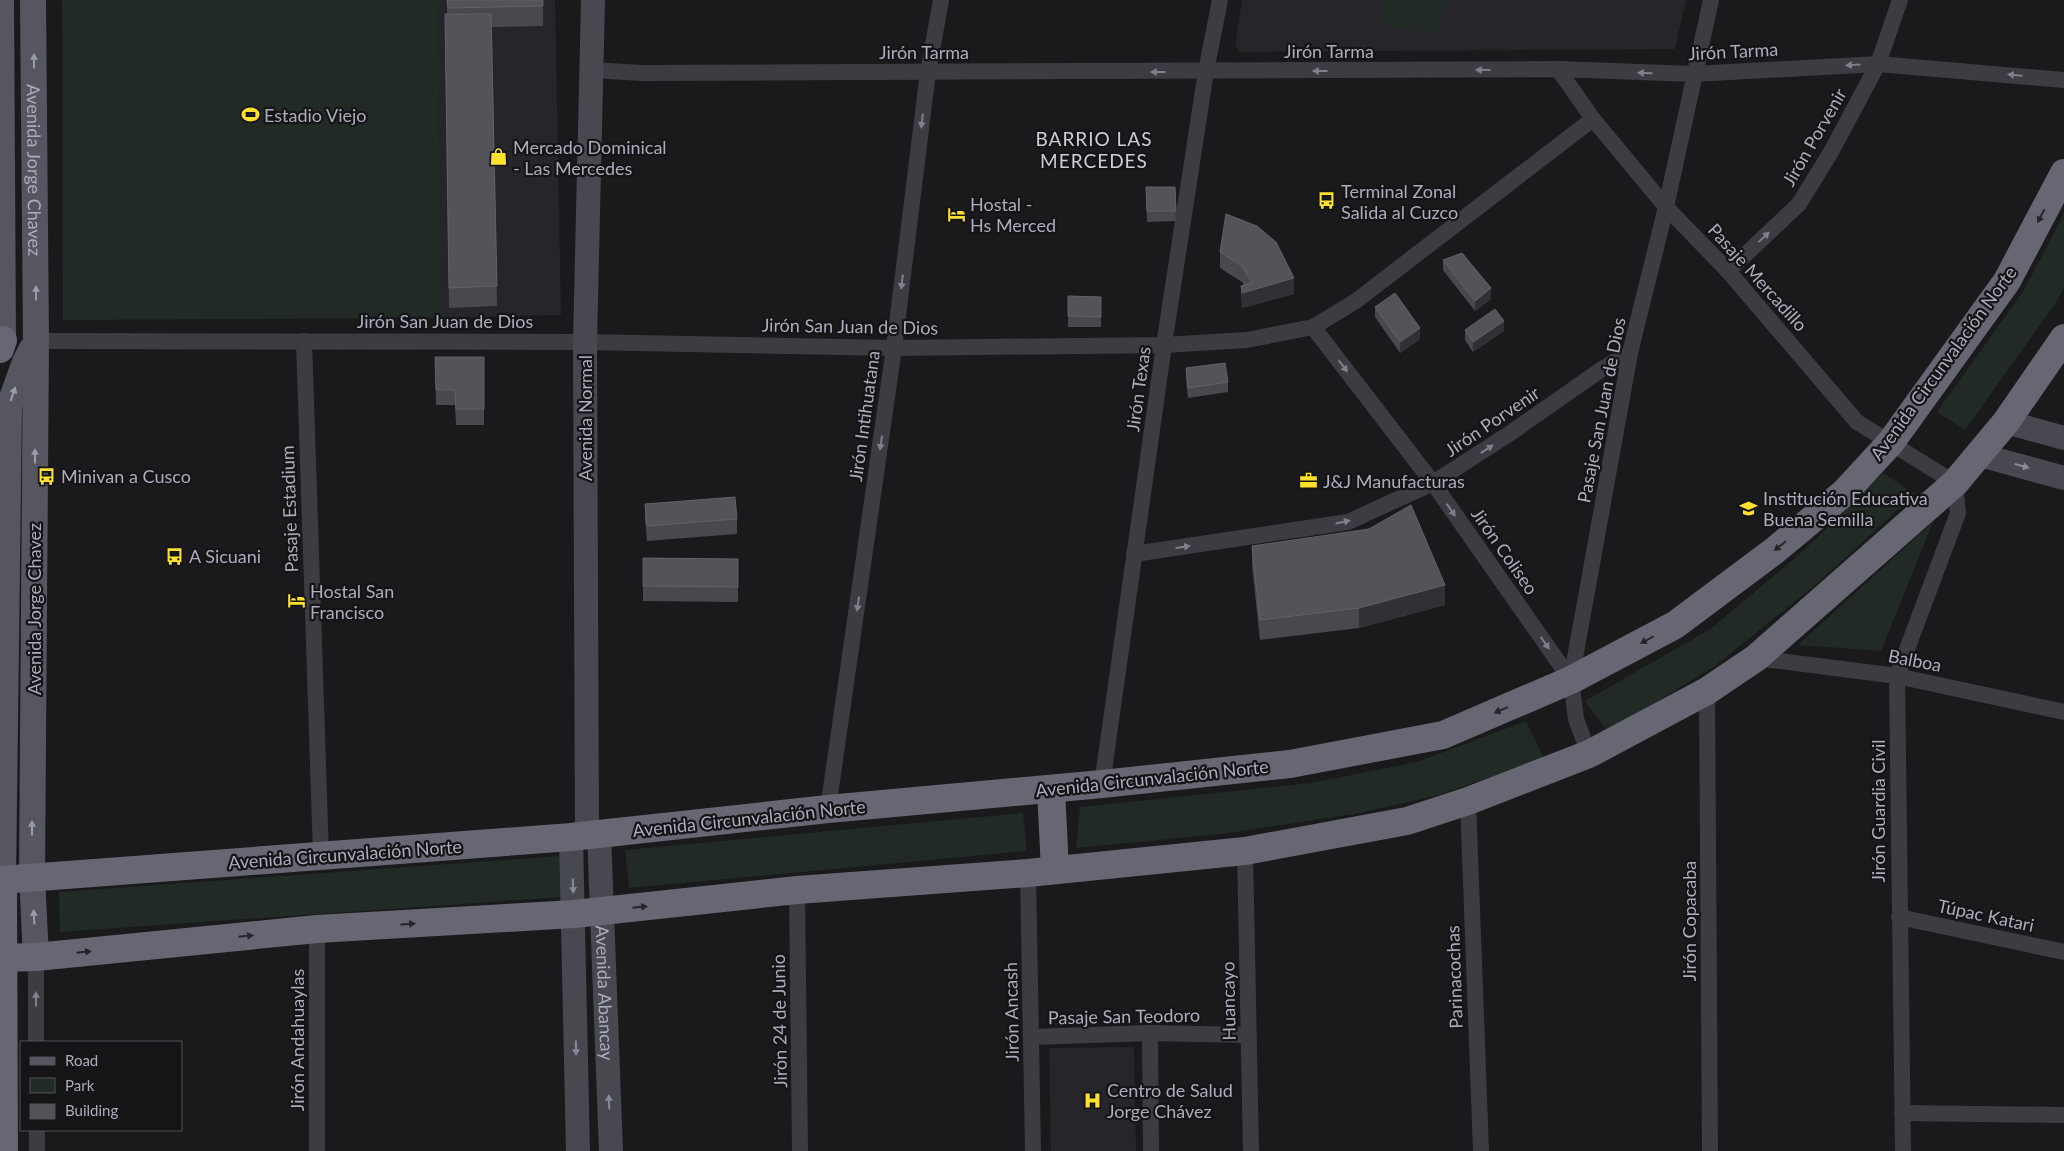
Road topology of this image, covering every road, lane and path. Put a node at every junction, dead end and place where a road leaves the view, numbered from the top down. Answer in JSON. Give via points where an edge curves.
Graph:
{"nodes":[{"id":1,"x":1,"y":0,"type":"edge"},
{"id":2,"x":34,"y":0,"type":"edge"},
{"id":3,"x":593,"y":0,"type":"edge"},
{"id":4,"x":941,"y":0,"type":"edge"},
{"id":5,"x":1220,"y":0,"type":"edge"},
{"id":6,"x":1712,"y":0,"type":"edge"},
{"id":7,"x":1900,"y":0,"type":"edge"},
{"id":8,"x":1878,"y":64,"type":"junction"},
{"id":9,"x":1558,"y":69,"type":"junction"},
{"id":10,"x":592,"y":70,"type":"junction"},
{"id":11,"x":1206,"y":71,"type":"junction"},
{"id":12,"x":928,"y":72,"type":"junction"},
{"id":13,"x":1694,"y":74,"type":"junction"},
{"id":14,"x":2064,"y":80,"type":"edge"},
{"id":15,"x":1592,"y":119,"type":"junction"},
{"id":16,"x":2064,"y":173,"type":"edge"},
{"id":17,"x":1666,"y":207,"type":"junction"},
{"id":18,"x":1728,"y":271,"type":"junction"},
{"id":19,"x":1313,"y":328,"type":"junction"},
{"id":20,"x":2064,"y":338,"type":"edge"},
{"id":21,"x":36,"y":341,"type":"junction"},
{"id":22,"x":304,"y":341,"type":"junction"},
{"id":23,"x":585,"y":342,"type":"junction"},
{"id":24,"x":1,"y":345,"type":"edge"},
{"id":25,"x":1164,"y":346,"type":"junction"},
{"id":26,"x":894,"y":348,"type":"junction"},
{"id":27,"x":1630,"y":353,"type":"junction"},
{"id":28,"x":2006,"y":422,"type":"junction"},
{"id":29,"x":2064,"y":438,"type":"edge"},
{"id":30,"x":1891,"y":442,"type":"junction"},
{"id":31,"x":1980,"y":454,"type":"junction"},
{"id":32,"x":2064,"y":478,"type":"edge"},
{"id":33,"x":1955,"y":483,"type":"junction"},
{"id":34,"x":1433,"y":484,"type":"junction"},
{"id":35,"x":1134,"y":554,"type":"junction"},
{"id":36,"x":1756,"y":658,"type":"junction"},
{"id":37,"x":1897,"y":676,"type":"junction"},
{"id":38,"x":1571,"y":680,"type":"junction"},
{"id":39,"x":1707,"y":691,"type":"junction"},
{"id":40,"x":2064,"y":712,"type":"edge"},
{"id":41,"x":1589,"y":754,"type":"junction"},
{"id":42,"x":1102,"y":784,"type":"junction"},
{"id":43,"x":1051,"y":789,"type":"junction"},
{"id":44,"x":1468,"y":801,"type":"junction"},
{"id":45,"x":828,"y":809,"type":"junction"},
{"id":46,"x":586,"y":836,"type":"junction"},
{"id":47,"x":1245,"y":851,"type":"junction"},
{"id":48,"x":321,"y":855,"type":"junction"},
{"id":49,"x":1055,"y":870,"type":"junction"},
{"id":50,"x":1028,"y":873,"type":"junction"},
{"id":51,"x":32,"y":877,"type":"junction"},
{"id":52,"x":1,"y":880,"type":"edge"},
{"id":53,"x":798,"y":890,"type":"junction"},
{"id":54,"x":601,"y":912,"type":"junction"},
{"id":55,"x":574,"y":914,"type":"junction"},
{"id":56,"x":1899,"y":917,"type":"junction"},
{"id":57,"x":317,"y":929,"type":"junction"},
{"id":58,"x":2064,"y":952,"type":"edge"},
{"id":59,"x":36,"y":956,"type":"junction"},
{"id":60,"x":1,"y":958,"type":"edge"},
{"id":61,"x":1150,"y":1033,"type":"junction"},
{"id":62,"x":1248,"y":1035,"type":"junction"},
{"id":63,"x":1031,"y":1038,"type":"junction"},
{"id":64,"x":36,"y":1041,"type":"edge"},
{"id":65,"x":1902,"y":1113,"type":"junction"},
{"id":66,"x":2064,"y":1115,"type":"edge"},
{"id":67,"x":37,"y":1131,"type":"edge"},
{"id":68,"x":4,"y":1151,"type":"edge"},
{"id":69,"x":38,"y":1151,"type":"edge"},
{"id":70,"x":317,"y":1151,"type":"edge"},
{"id":71,"x":578,"y":1151,"type":"edge"},
{"id":72,"x":610,"y":1151,"type":"edge"},
{"id":73,"x":800,"y":1151,"type":"edge"},
{"id":74,"x":1033,"y":1151,"type":"edge"},
{"id":75,"x":1152,"y":1151,"type":"edge"},
{"id":76,"x":1251,"y":1151,"type":"edge"},
{"id":77,"x":1481,"y":1151,"type":"edge"},
{"id":78,"x":1710,"y":1151,"type":"edge"},
{"id":79,"x":1903,"y":1151,"type":"edge"}],
"edges":[{"from":1,"to":24,"type":"main road","name":"Avenida Jorge Chavez"},
{"from":21,"to":2,"type":"main road","name":"Avenida Jorge Chavez","one_way":true},
{"from":3,"to":10,"type":"street","name":"Avenida Normal"},
{"from":4,"to":12,"type":"street","name":"Jirón Intihuatana"},
{"from":5,"to":11,"type":"street","name":"Jirón Texas"},
{"from":6,"to":13,"type":"street"},
{"from":7,"to":8,"type":"street","name":"Jirón Porvenir"},
{"from":8,"to":13,"type":"street","name":"Jirón Tarma","one_way":true},
{"from":14,"to":8,"type":"street","name":"Jirón Tarma","one_way":true},
{"from":18,"to":8,"type":"street","name":"Jirón Porvenir","one_way":true,"via":[[1799,204]]},
{"from":9,"to":11,"type":"street","name":"Jirón Tarma","one_way":true},
{"from":13,"to":9,"type":"street","name":"Jirón Tarma","one_way":true},
{"from":9,"to":15,"type":"street","name":"Pasaje Mercadillo"},
{"from":10,"to":12,"type":"street","name":"Jirón Tarma","via":[[642,73]]},
{"from":10,"to":23,"type":"street","name":"Avenida Normal"},
{"from":11,"to":12,"type":"street","name":"Jirón Tarma","one_way":true},
{"from":11,"to":25,"type":"street","name":"Jirón Texas"},
{"from":12,"to":26,"type":"street","name":"Jirón Intihuatana","one_way":true},
{"from":13,"to":17,"type":"street","name":"Pasaje San Juan de Dios"},
{"from":15,"to":17,"type":"street","name":"Pasaje Mercadillo"},
{"from":15,"to":19,"type":"street","name":"Jirón San Juan de Dios","via":[[1356,301]]},
{"from":16,"to":30,"type":"highway","name":"Avenida Circunvalación Norte","one_way":true,"via":[[2007,281]]},
{"from":17,"to":18,"type":"street","name":"Pasaje Mercadillo"},
{"from":17,"to":27,"type":"street","name":"Pasaje San Juan de Dios"},
{"from":18,"to":30,"type":"street","name":"Pasaje Mercadillo","via":[[1857,422]]},
{"from":19,"to":25,"type":"street","name":"Jirón San Juan de Dios","via":[[1247,340]]},
{"from":19,"to":34,"type":"street","name":"Jirón Coliseo","one_way":true},
{"from":20,"to":28,"type":"highway"},
{"from":21,"to":22,"type":"street","name":"Jirón San Juan de Dios"},
{"from":51,"to":21,"type":"main road","name":"Avenida Jorge Chavez","one_way":true},
{"from":52,"to":21,"type":"main road","name":"Avenida Jorge Chavez","one_way":true,"via":[[9,406]]},
{"from":22,"to":23,"type":"street","name":"Jirón San Juan de Dios"},
{"from":22,"to":48,"type":"street","name":"Pasaje Estadium"},
{"from":23,"to":26,"type":"street","name":"Jirón San Juan de Dios"},
{"from":23,"to":46,"type":"street","name":"Avenida Normal"},
{"from":25,"to":26,"type":"street","name":"Jirón San Juan de Dios"},
{"from":25,"to":35,"type":"street","name":"Jirón Texas"},
{"from":26,"to":45,"type":"street","name":"Jirón Intihuatana","one_way":true},
{"from":34,"to":27,"type":"street","name":"Jirón Porvenir","one_way":true},
{"from":27,"to":38,"type":"street","name":"Pasaje San Juan de Dios"},
{"from":28,"to":29,"type":"street"},
{"from":28,"to":31,"type":"highway"},
{"from":30,"to":33,"type":"street","name":"Pasaje Mercadillo"},
{"from":30,"to":38,"type":"highway","name":"Avenida Circunvalación Norte","one_way":true,"via":[[1845,492],[1774,551],[1675,625]]},
{"from":31,"to":32,"type":"street","one_way":true},
{"from":31,"to":33,"type":"highway"},
{"from":33,"to":36,"type":"highway"},
{"from":33,"to":37,"type":"street","name":"Jirón Guardia Civil","via":[[1958,513]]},
{"from":35,"to":34,"type":"street","name":"Jirón Porvenir","one_way":true,"via":[[1348,522]]},
{"from":34,"to":38,"type":"street","name":"Jirón Coliseo","one_way":true},
{"from":35,"to":42,"type":"street","name":"Jirón Texas"},
{"from":36,"to":37,"type":"street","name":"Balboa"},
{"from":36,"to":39,"type":"highway"},
{"from":37,"to":40,"type":"street","name":"Balboa"},
{"from":37,"to":56,"type":"street","name":"Jirón Guardia Civil"},
{"from":38,"to":41,"type":"street","name":"Pasaje San Juan de Dios","via":[[1576,720]]},
{"from":38,"to":42,"type":"highway","name":"Avenida Circunvalación Norte","one_way":true,"via":[[1443,735],[1290,764]]},
{"from":39,"to":41,"type":"highway"},
{"from":39,"to":78,"type":"street","name":"Jirón Copacaba"},
{"from":41,"to":44,"type":"highway"},
{"from":42,"to":43,"type":"highway","name":"Avenida Circunvalación Norte"},
{"from":43,"to":45,"type":"highway","name":"Avenida Circunvalación Norte"},
{"from":43,"to":49,"type":"highway"},
{"from":44,"to":47,"type":"highway","via":[[1407,821]]},
{"from":44,"to":77,"type":"street","name":"Parinacochas"},
{"from":45,"to":46,"type":"highway","name":"Avenida Circunvalación Norte"},
{"from":46,"to":48,"type":"highway","name":"Avenida Circunvalación Norte"},
{"from":46,"to":54,"type":"street","name":"Avenida Abancay"},
{"from":46,"to":55,"type":"street","name":"Avenida Abancay","one_way":true},
{"from":47,"to":49,"type":"highway"},
{"from":47,"to":62,"type":"street","name":"Huancayo"},
{"from":48,"to":51,"type":"highway","name":"Avenida Circunvalación Norte"},
{"from":49,"to":50,"type":"highway"},
{"from":50,"to":53,"type":"highway"},
{"from":50,"to":63,"type":"street","name":"Jirón Ancash"},
{"from":51,"to":52,"type":"highway","name":"Avenida Circunvalación Norte"},
{"from":59,"to":51,"type":"main road","name":"Avenida Jorge Chavez","one_way":true},
{"from":52,"to":60,"type":"highway"},
{"from":54,"to":53,"type":"highway","one_way":true},
{"from":53,"to":73,"type":"street","name":"Jirón 24 de Junio"},
{"from":54,"to":55,"type":"highway"},
{"from":72,"to":54,"type":"street","name":"Avenida Abancay","one_way":true},
{"from":57,"to":55,"type":"highway","one_way":true},
{"from":55,"to":71,"type":"street","name":"Avenida Abancay","one_way":true},
{"from":56,"to":58,"type":"street","name":"Túpac Katari"},
{"from":56,"to":65,"type":"street","name":"Jirón Guardia Civil"},
{"from":59,"to":57,"type":"highway","one_way":true},
{"from":57,"to":70,"type":"street","name":"Jirón Andahuaylas"},
{"from":59,"to":60,"type":"highway"},
{"from":64,"to":59,"type":"street","one_way":true},
{"from":60,"to":68,"type":"highway"},
{"from":61,"to":62,"type":"street","name":"Pasaje San Teodoro"},
{"from":61,"to":63,"type":"street","name":"Pasaje San Teodoro"},
{"from":61,"to":75,"type":"street"},
{"from":62,"to":76,"type":"street","name":"Huancayo"},
{"from":63,"to":74,"type":"street","name":"Jirón Ancash"},
{"from":65,"to":66,"type":"street"},
{"from":65,"to":79,"type":"street","name":"Jirón Guardia Civil"},
{"from":67,"to":69,"type":"street"}]}
